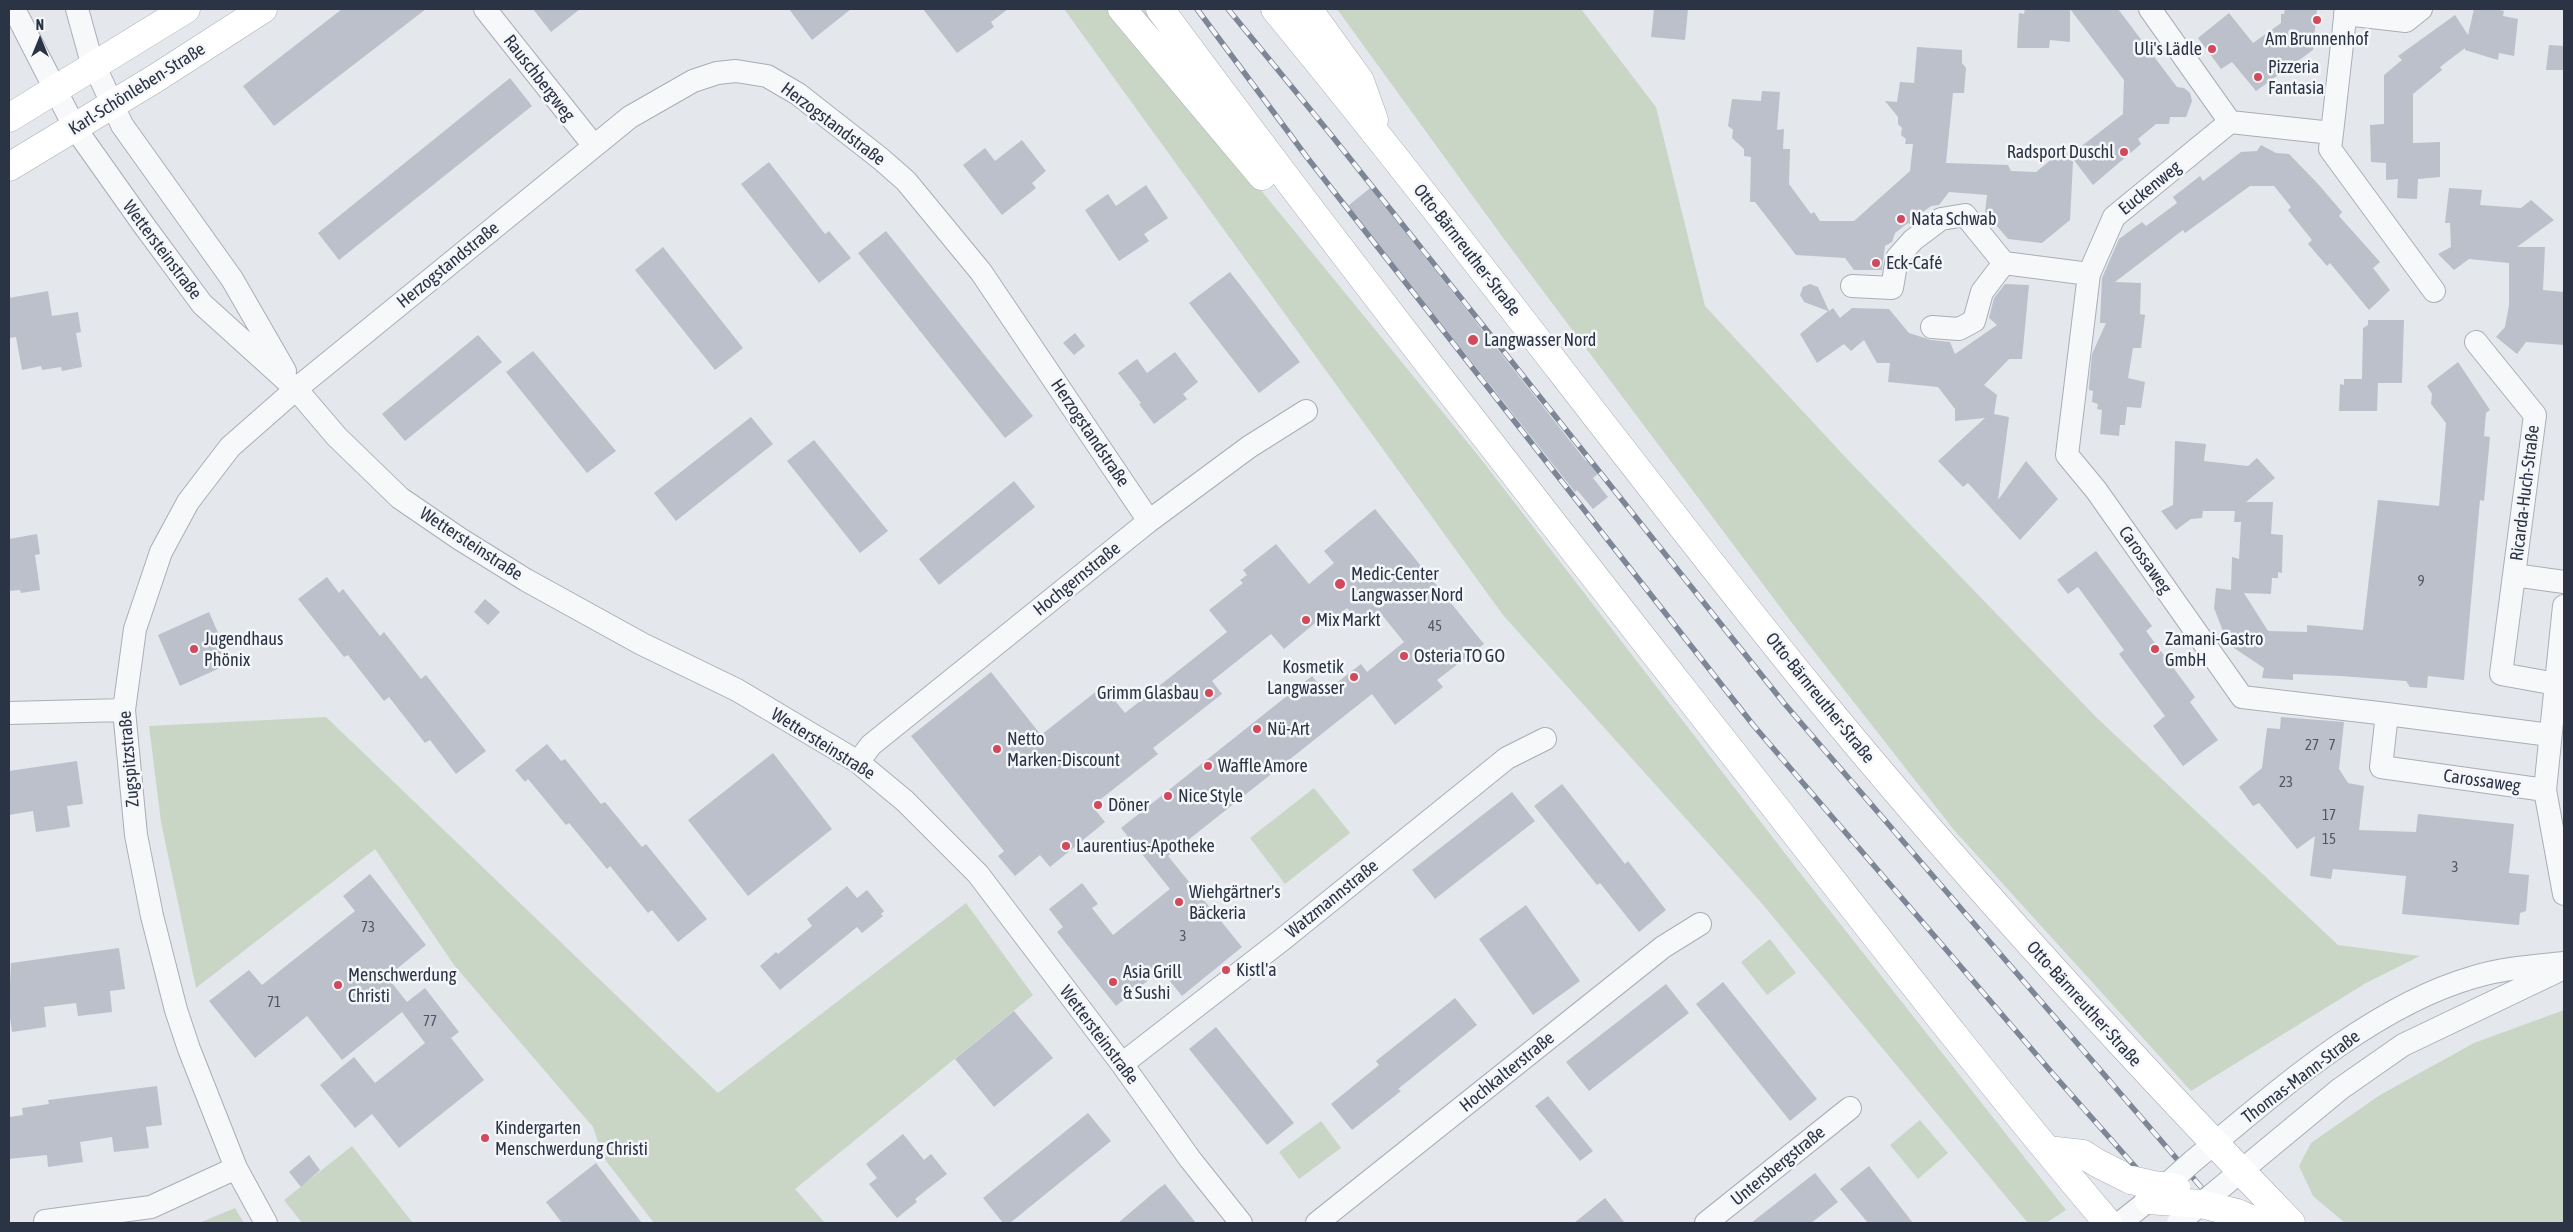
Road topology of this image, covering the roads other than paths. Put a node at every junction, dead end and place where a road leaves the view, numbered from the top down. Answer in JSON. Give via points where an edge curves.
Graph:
{"nodes":[{"id":1,"x":14,"y":9,"type":"edge"},
{"id":2,"x":77,"y":9,"type":"edge"},
{"id":3,"x":186,"y":9,"type":"edge"},
{"id":4,"x":263,"y":9,"type":"edge"},
{"id":5,"x":484,"y":9,"type":"edge"},
{"id":6,"x":1122,"y":9,"type":"edge"},
{"id":7,"x":1160,"y":9,"type":"edge"},
{"id":8,"x":1275,"y":9,"type":"edge"},
{"id":9,"x":1308,"y":9,"type":"edge"},
{"id":10,"x":2150,"y":9,"type":"edge"},
{"id":11,"x":2421,"y":9,"type":"edge"},
{"id":12,"x":2346,"y":11,"type":"edge"},
{"id":13,"x":95,"y":66,"type":"junction"},
{"id":14,"x":54,"y":90,"type":"junction"},
{"id":15,"x":112,"y":105,"type":"junction"},
{"id":16,"x":9,"y":118,"type":"edge"},
{"id":17,"x":2230,"y":122,"type":"junction"},
{"id":18,"x":75,"y":128,"type":"junction"},
{"id":19,"x":2332,"y":133,"type":"junction"},
{"id":20,"x":1382,"y":143,"type":"junction"},
{"id":21,"x":594,"y":146,"type":"junction"},
{"id":22,"x":9,"y":167,"type":"edge"},
{"id":23,"x":1313,"y":215,"type":"junction"},
{"id":24,"x":2004,"y":264,"type":"junction"},
{"id":25,"x":2090,"y":274,"type":"junction"},
{"id":26,"x":1852,"y":286,"type":"dead end"},
{"id":27,"x":2434,"y":291,"type":"dead end"},
{"id":28,"x":1932,"y":327,"type":"dead end"},
{"id":29,"x":2476,"y":342,"type":"dead end"},
{"id":30,"x":296,"y":389,"type":"junction"},
{"id":31,"x":1306,"y":411,"type":"dead end"},
{"id":32,"x":1149,"y":521,"type":"junction"},
{"id":33,"x":2514,"y":576,"type":"junction"},
{"id":34,"x":2564,"y":582,"type":"edge"},
{"id":35,"x":2564,"y":606,"type":"edge"},
{"id":36,"x":2556,"y":684,"type":"junction"},
{"id":37,"x":124,"y":710,"type":"junction"},
{"id":38,"x":9,"y":713,"type":"edge"},
{"id":39,"x":2387,"y":714,"type":"junction"},
{"id":40,"x":2550,"y":735,"type":"junction"},
{"id":41,"x":1545,"y":739,"type":"dead end"},
{"id":42,"x":858,"y":762,"type":"junction"},
{"id":43,"x":2545,"y":790,"type":"junction"},
{"id":44,"x":2564,"y":894,"type":"edge"},
{"id":45,"x":1700,"y":924,"type":"dead end"},
{"id":46,"x":2564,"y":963,"type":"edge"},
{"id":47,"x":2564,"y":968,"type":"edge"},
{"id":48,"x":1122,"y":1064,"type":"junction"},
{"id":49,"x":1850,"y":1108,"type":"dead end"},
{"id":50,"x":2214,"y":1144,"type":"junction"},
{"id":51,"x":2047,"y":1150,"type":"junction"},
{"id":52,"x":236,"y":1168,"type":"junction"},
{"id":53,"x":2241,"y":1171,"type":"junction"},
{"id":54,"x":2156,"y":1193,"type":"junction"},
{"id":55,"x":2209,"y":1197,"type":"junction"},
{"id":56,"x":2248,"y":1218,"type":"edge"},
{"id":57,"x":45,"y":1221,"type":"dead end"},
{"id":58,"x":266,"y":1223,"type":"edge"},
{"id":59,"x":1241,"y":1223,"type":"edge"},
{"id":60,"x":1317,"y":1223,"type":"edge"},
{"id":61,"x":1706,"y":1223,"type":"edge"},
{"id":62,"x":2108,"y":1223,"type":"edge"},
{"id":63,"x":2120,"y":1223,"type":"edge"},
{"id":64,"x":2178,"y":1223,"type":"edge"},
{"id":65,"x":2291,"y":1223,"type":"edge"}],
"edges":[{"from":1,"to":14,"type":"street","name":"Wettersteinstraße"},
{"from":2,"to":13,"type":"street","name":"Wettersteinstraße"},
{"from":3,"to":13,"type":"main road"},
{"from":4,"to":15,"type":"main road","name":"Karl-Schönleben-Straße"},
{"from":5,"to":21,"type":"street","name":"Rauschbergweg"},
{"from":6,"to":23,"type":"main road","via":[[1268,184]]},
{"from":7,"to":23,"type":"main road"},
{"from":8,"to":20,"type":"main road","name":"Otto-Bärnreuther-Straße"},
{"from":9,"to":20,"type":"main road","name":"Otto-Bärnreuther-Straße","via":[[1360,81]]},
{"from":10,"to":17,"type":"street"},
{"from":11,"to":12,"type":"street","via":[[2406,21]]},
{"from":12,"to":19,"type":"street"},
{"from":13,"to":14,"type":"main road"},
{"from":13,"to":15,"type":"street","name":"Wettersteinstraße"},
{"from":14,"to":16,"type":"main road"},
{"from":14,"to":18,"type":"street","name":"Wettersteinstraße"},
{"from":15,"to":18,"type":"main road","name":"Karl-Schönleben-Straße"},
{"from":15,"to":30,"type":"street","name":"Wettersteinstraße","via":[[140,154],[232,279]]},
{"from":17,"to":19,"type":"street"},
{"from":17,"to":25,"type":"street","name":"Euckenweg","via":[[2114,217]]},
{"from":18,"to":22,"type":"main road","name":"Karl-Schönleben-Straße"},
{"from":18,"to":30,"type":"street","name":"Wettersteinstraße","via":[[202,304]]},
{"from":19,"to":27,"type":"street","via":[[2330,149]]},
{"from":20,"to":50,"type":"main road","name":"Otto-Bärnreuther-Straße","via":[[1832,714],[2011,924]]},
{"from":21,"to":30,"type":"street","name":"Herzogstandstraße"},
{"from":21,"to":32,"type":"street","name":"Herzogstandstraße","via":[[630,117],[693,81],[717,73],[736,71],[768,76],[798,94],[906,181],[975,264]]},
{"from":23,"to":51,"type":"main road"},
{"from":24,"to":25,"type":"street"},
{"from":24,"to":26,"type":"street","via":[[1964,215],[1941,219],[1913,240],[1897,258],[1892,288]]},
{"from":24,"to":28,"type":"street","via":[[1982,292],[1974,321],[1959,330]]},
{"from":25,"to":39,"type":"street","name":"Carossaweg","via":[[2067,455],[2104,501],[2242,697]]},
{"from":29,"to":33,"type":"street","name":"Ricarda-Huch-Straße","via":[[2535,415]]},
{"from":30,"to":37,"type":"street","name":"Zugspitzstraße","via":[[230,447],[188,502],[161,552],[135,629]]},
{"from":30,"to":42,"type":"street","name":"Wettersteinstraße","via":[[337,438],[376,476],[400,498],[460,540],[642,644],[737,690]]},
{"from":31,"to":32,"type":"street","name":"Hochgernstraße","via":[[1249,447]]},
{"from":32,"to":42,"type":"street","name":"Hochgernstraße","via":[[871,745]]},
{"from":33,"to":34,"type":"street","name":"Ricarda-Huch-Straße"},
{"from":33,"to":36,"type":"street","name":"Ricarda-Huch-Straße","via":[[2501,674]]},
{"from":35,"to":36,"type":"street"},
{"from":36,"to":40,"type":"street"},
{"from":37,"to":38,"type":"street"},
{"from":37,"to":52,"type":"street","name":"Zugspitzstraße","via":[[136,835],[152,916],[187,1041]]},
{"from":39,"to":40,"type":"street","name":"Carossaweg"},
{"from":39,"to":43,"type":"street","name":"Carossaweg","via":[[2381,767]]},
{"from":40,"to":43,"type":"street"},
{"from":41,"to":48,"type":"street","name":"Watzmannstraße","via":[[1507,758]]},
{"from":42,"to":48,"type":"street","name":"Wettersteinstraße","via":[[905,801],[978,874]]},
{"from":43,"to":44,"type":"street"},
{"from":45,"to":60,"type":"street","name":"Hochkalterstraße","via":[[1663,947]]},
{"from":46,"to":50,"type":"street","name":"Thomas-Mann-Straße","via":[[2474,977],[2417,998],[2338,1046]]},
{"from":47,"to":53,"type":"street","name":"Thomas-Mann-Straße","via":[[2403,1045],[2340,1089]]},
{"from":48,"to":59,"type":"street","name":"Wettersteinstraße"},
{"from":49,"to":61,"type":"street","name":"Untersbergstraße"},
{"from":50,"to":53,"type":"main road","name":"Otto-Bärnreuther-Straße"},
{"from":50,"to":54,"type":"street","name":"Thomas-Mann-Straße","bridge":true},
{"from":51,"to":54,"type":"main road","bridge":true,"via":[[2083,1154]]},
{"from":51,"to":62,"type":"main road"},
{"from":52,"to":57,"type":"street","via":[[151,1206]]},
{"from":52,"to":58,"type":"street","name":"Zugspitzstraße"},
{"from":53,"to":55,"type":"street","name":"Thomas-Mann-Straße"},
{"from":53,"to":65,"type":"main road","name":"Otto-Bärnreuther-Straße"},
{"from":54,"to":55,"type":"main road","bridge":true},
{"from":54,"to":63,"type":"street","name":"Thomas-Mann-Straße"},
{"from":55,"to":56,"type":"main road","bridge":true},
{"from":55,"to":64,"type":"street","name":"Thomas-Mann-Straße","bridge":true}]}
